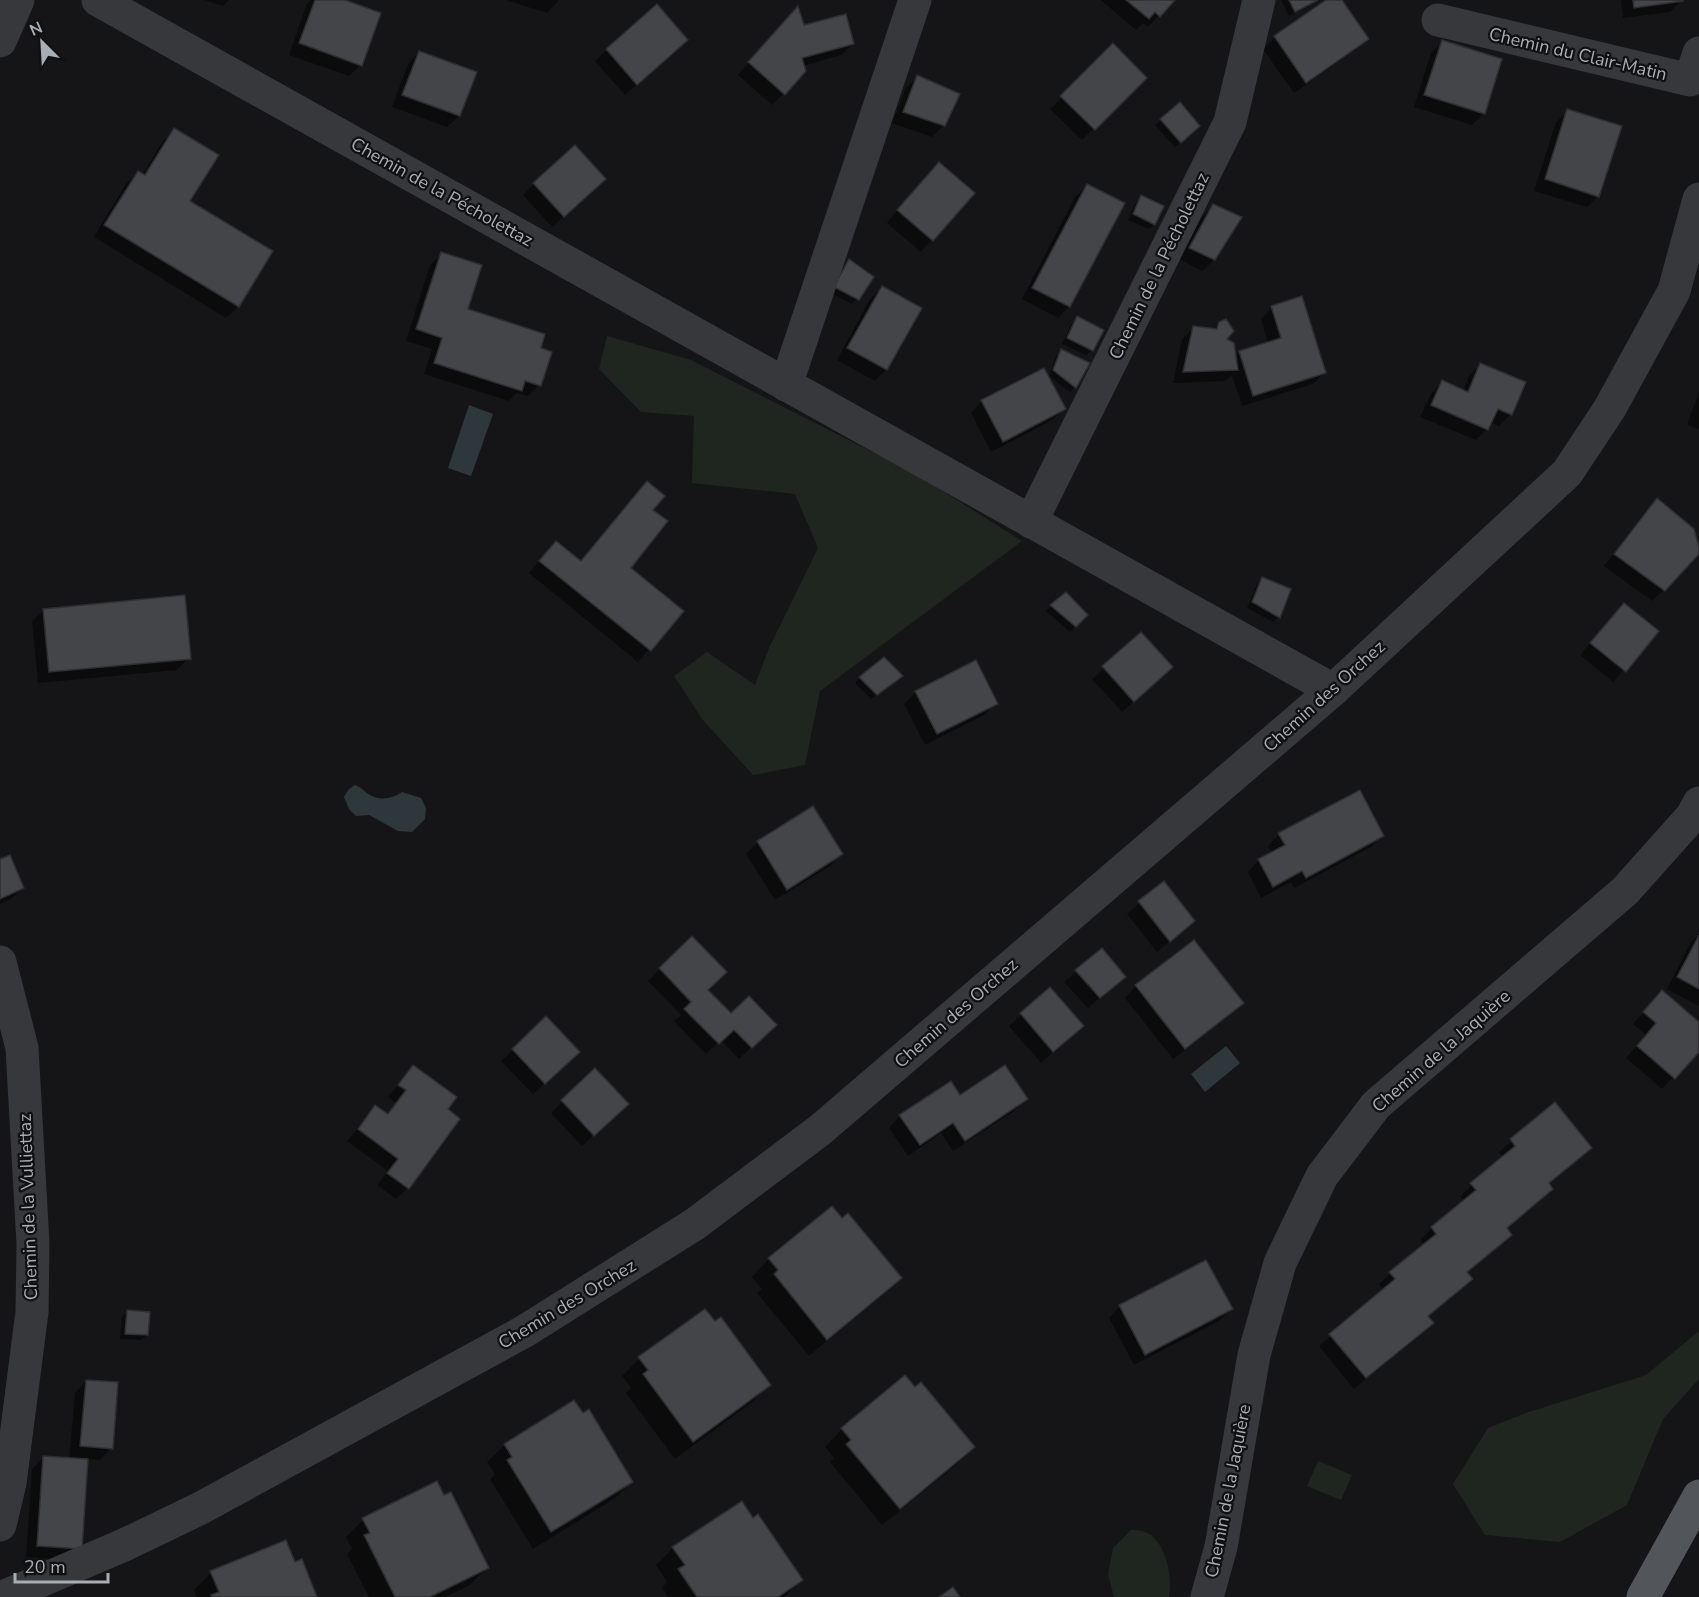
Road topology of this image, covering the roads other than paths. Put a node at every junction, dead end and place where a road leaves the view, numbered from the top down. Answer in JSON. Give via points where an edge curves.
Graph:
{"nodes":[{"id":1,"x":18,"y":0,"type":"edge"},
{"id":2,"x":98,"y":0,"type":"edge"},
{"id":3,"x":915,"y":0,"type":"edge"},
{"id":4,"x":1259,"y":0,"type":"edge"},
{"id":5,"x":1438,"y":20,"type":"dead end"},
{"id":6,"x":0,"y":41,"type":"edge"},
{"id":7,"x":1699,"y":53,"type":"edge"},
{"id":8,"x":1699,"y":199,"type":"edge"},
{"id":9,"x":786,"y":385,"type":"junction"},
{"id":10,"x":1032,"y":522,"type":"junction"},
{"id":11,"x":1333,"y":690,"type":"junction"},
{"id":12,"x":1699,"y":803,"type":"edge"},
{"id":13,"x":0,"y":962,"type":"edge"},
{"id":14,"x":1695,"y":1505,"type":"edge"},
{"id":15,"x":0,"y":1525,"type":"edge"},
{"id":16,"x":3,"y":1597,"type":"edge"},
{"id":17,"x":1207,"y":1597,"type":"edge"},
{"id":18,"x":1643,"y":1597,"type":"edge"}],
"edges":[{"from":1,"to":6,"type":"street"},
{"from":2,"to":9,"type":"street","name":"Chemin de la Pécholettaz"},
{"from":3,"to":9,"type":"street"},
{"from":4,"to":10,"type":"street","name":"Chemin de la Pécholettaz","via":[[1230,122]]},
{"from":5,"to":7,"type":"street","name":"Chemin du Clair-Matin","via":[[1690,80]]},
{"from":8,"to":11,"type":"street","name":"Chemin des Orchez","via":[[1674,291],[1610,408],[1567,473]]},
{"from":9,"to":10,"type":"street","name":"Chemin de la Pécholettaz"},
{"from":10,"to":11,"type":"street","name":"Chemin de la Pécholettaz"},
{"from":11,"to":16,"type":"street","name":"Chemin des Orchez","via":[[829,1122],[695,1224],[525,1331],[279,1467],[135,1540]]},
{"from":12,"to":17,"type":"street","name":"Chemin de la Jaquière","via":[[1692,816],[1625,891],[1376,1105],[1322,1176],[1280,1263],[1254,1355],[1221,1547]]},
{"from":13,"to":15,"type":"street","name":"Chemin de la Vulliettaz","via":[[22,1048],[33,1244],[32,1312],[10,1483]]},
{"from":14,"to":18,"type":"main road"}]}
